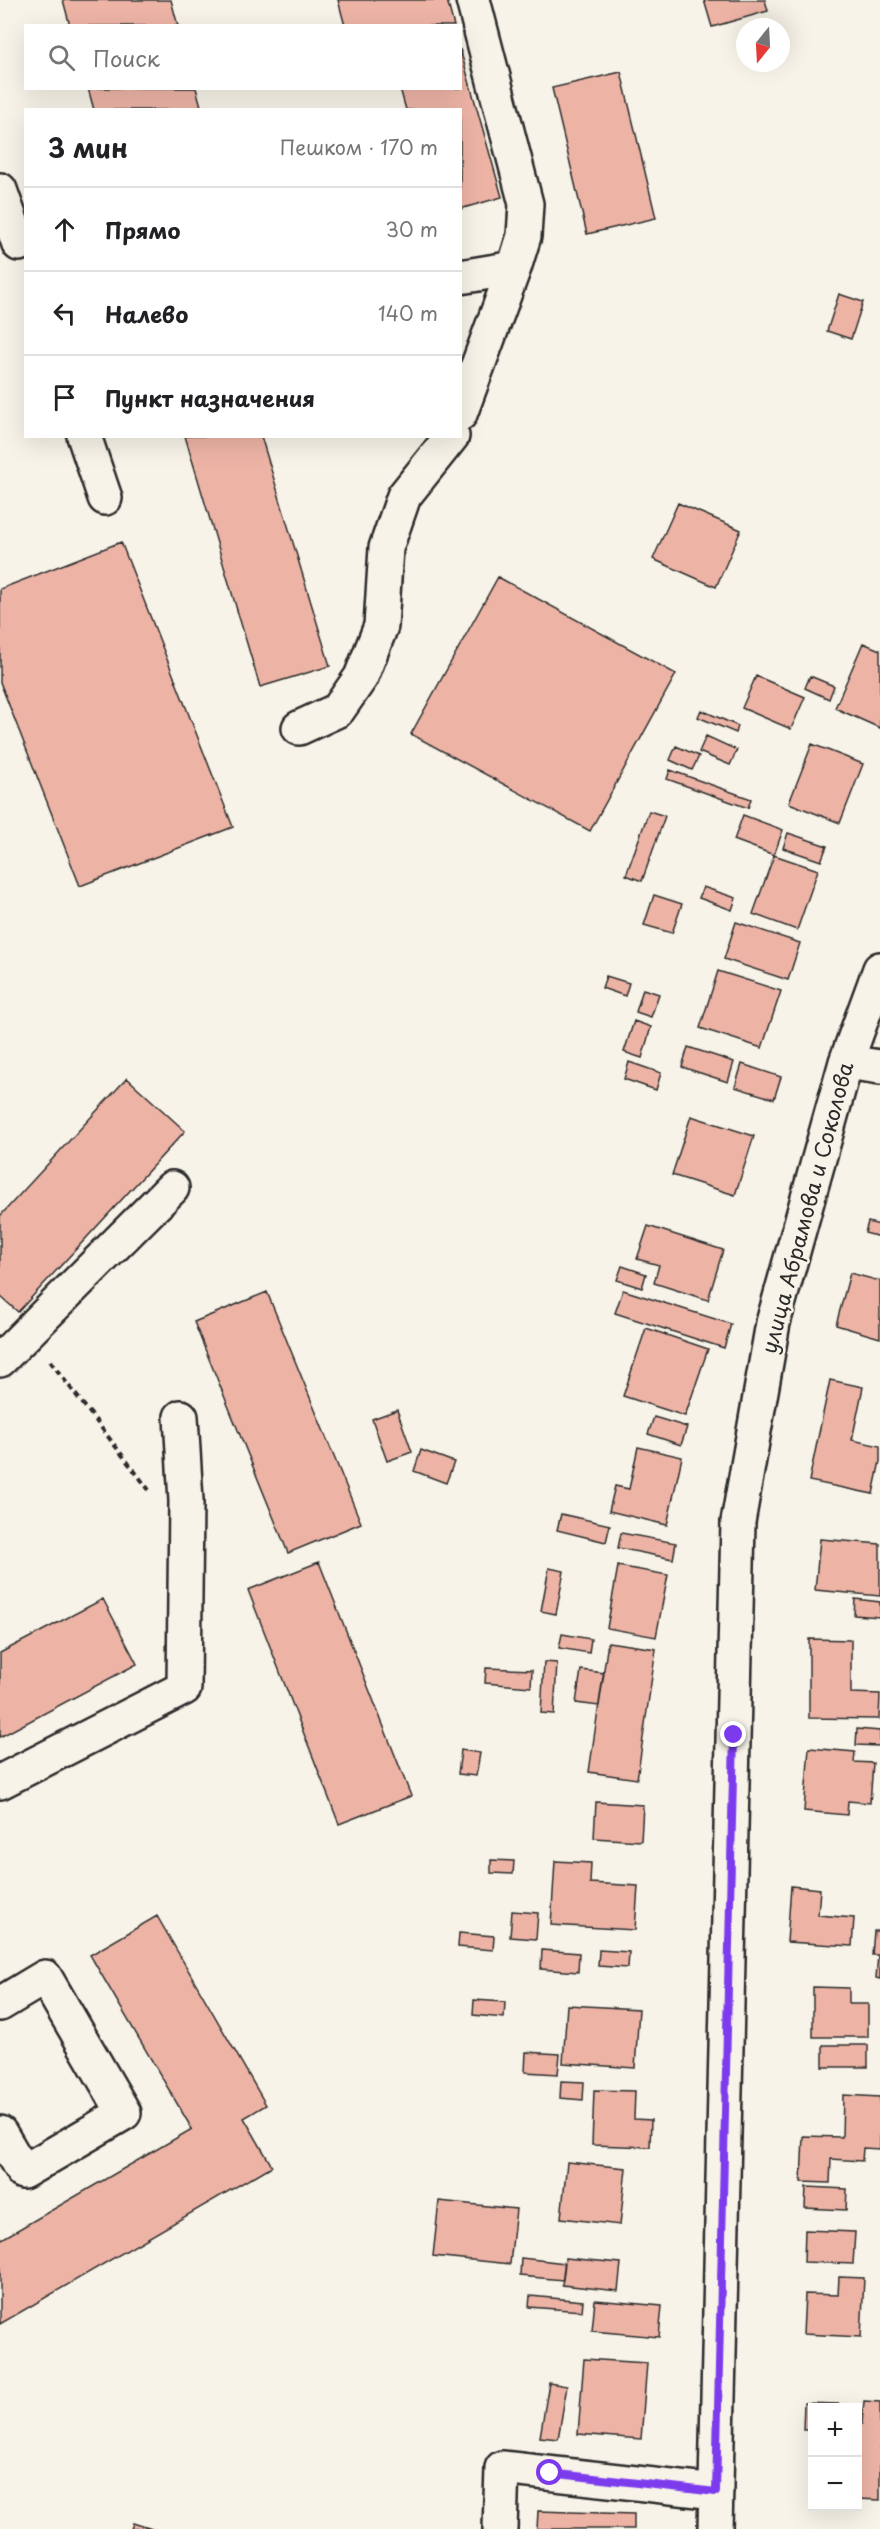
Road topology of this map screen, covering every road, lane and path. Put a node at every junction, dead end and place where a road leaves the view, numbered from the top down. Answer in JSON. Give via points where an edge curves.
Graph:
{"nodes":[{"id":1,"x":472,"y":0,"type":"edge"},
{"id":2,"x":0,"y":190,"type":"edge"},
{"id":3,"x":15,"y":248,"type":"edge"},
{"id":4,"x":514,"y":268,"type":"junction"},
{"id":5,"x":462,"y":277,"type":"edge"},
{"id":6,"x":462,"y":409,"type":"edge"},
{"id":7,"x":85,"y":438,"type":"edge"},
{"id":8,"x":450,"y":438,"type":"edge"},
{"id":9,"x":105,"y":498,"type":"dead end"},
{"id":10,"x":299,"y":728,"type":"dead end"},
{"id":11,"x":880,"y":969,"type":"edge"},
{"id":12,"x":846,"y":1062,"type":"junction"},
{"id":13,"x":880,"y":1067,"type":"edge"},
{"id":14,"x":172,"y":1188,"type":"dead end"},
{"id":15,"x":28,"y":1331,"type":"junction"},
{"id":16,"x":0,"y":1360,"type":"edge"},
{"id":17,"x":181,"y":1417,"type":"dead end"},
{"id":18,"x":154,"y":1496,"type":"dead end"},
{"id":19,"x":0,"y":1782,"type":"edge"},
{"id":20,"x":0,"y":2004,"type":"edge"},
{"id":21,"x":0,"y":2133,"type":"edge"},
{"id":22,"x":716,"y":2492,"type":"junction"},
{"id":23,"x":500,"y":2529,"type":"edge"},
{"id":24,"x":715,"y":2529,"type":"edge"}],
"edges":[{"from":1,"to":4,"type":"street","via":[[526,204],[524,236]]},
{"from":2,"to":3,"type":"street"},
{"from":4,"to":5,"type":"street"},
{"from":4,"to":6,"type":"street"},
{"from":7,"to":9,"type":"street"},
{"from":8,"to":10,"type":"street","via":[[404,496],[386,548],[381,626],[361,677],[338,710]]},
{"from":11,"to":12,"type":"street","name":"улица Абрамова и Соколова"},
{"from":12,"to":13,"type":"street"},
{"from":12,"to":22,"type":"street","name":"улица Абрамова и Соколова","via":[[773,1323],[738,1522]]},
{"from":14,"to":15,"type":"street"},
{"from":15,"to":16,"type":"street"},
{"from":15,"to":18,"type":"path"},
{"from":17,"to":19,"type":"street","via":[[186,1501],[184,1688]]},
{"from":20,"to":21,"type":"street","via":[[45,1977],[124,2113],[23,2172]]},
{"from":22,"to":23,"type":"street","via":[[502,2468]]},
{"from":22,"to":24,"type":"street","name":"улица Абрамова и Соколова"}]}
